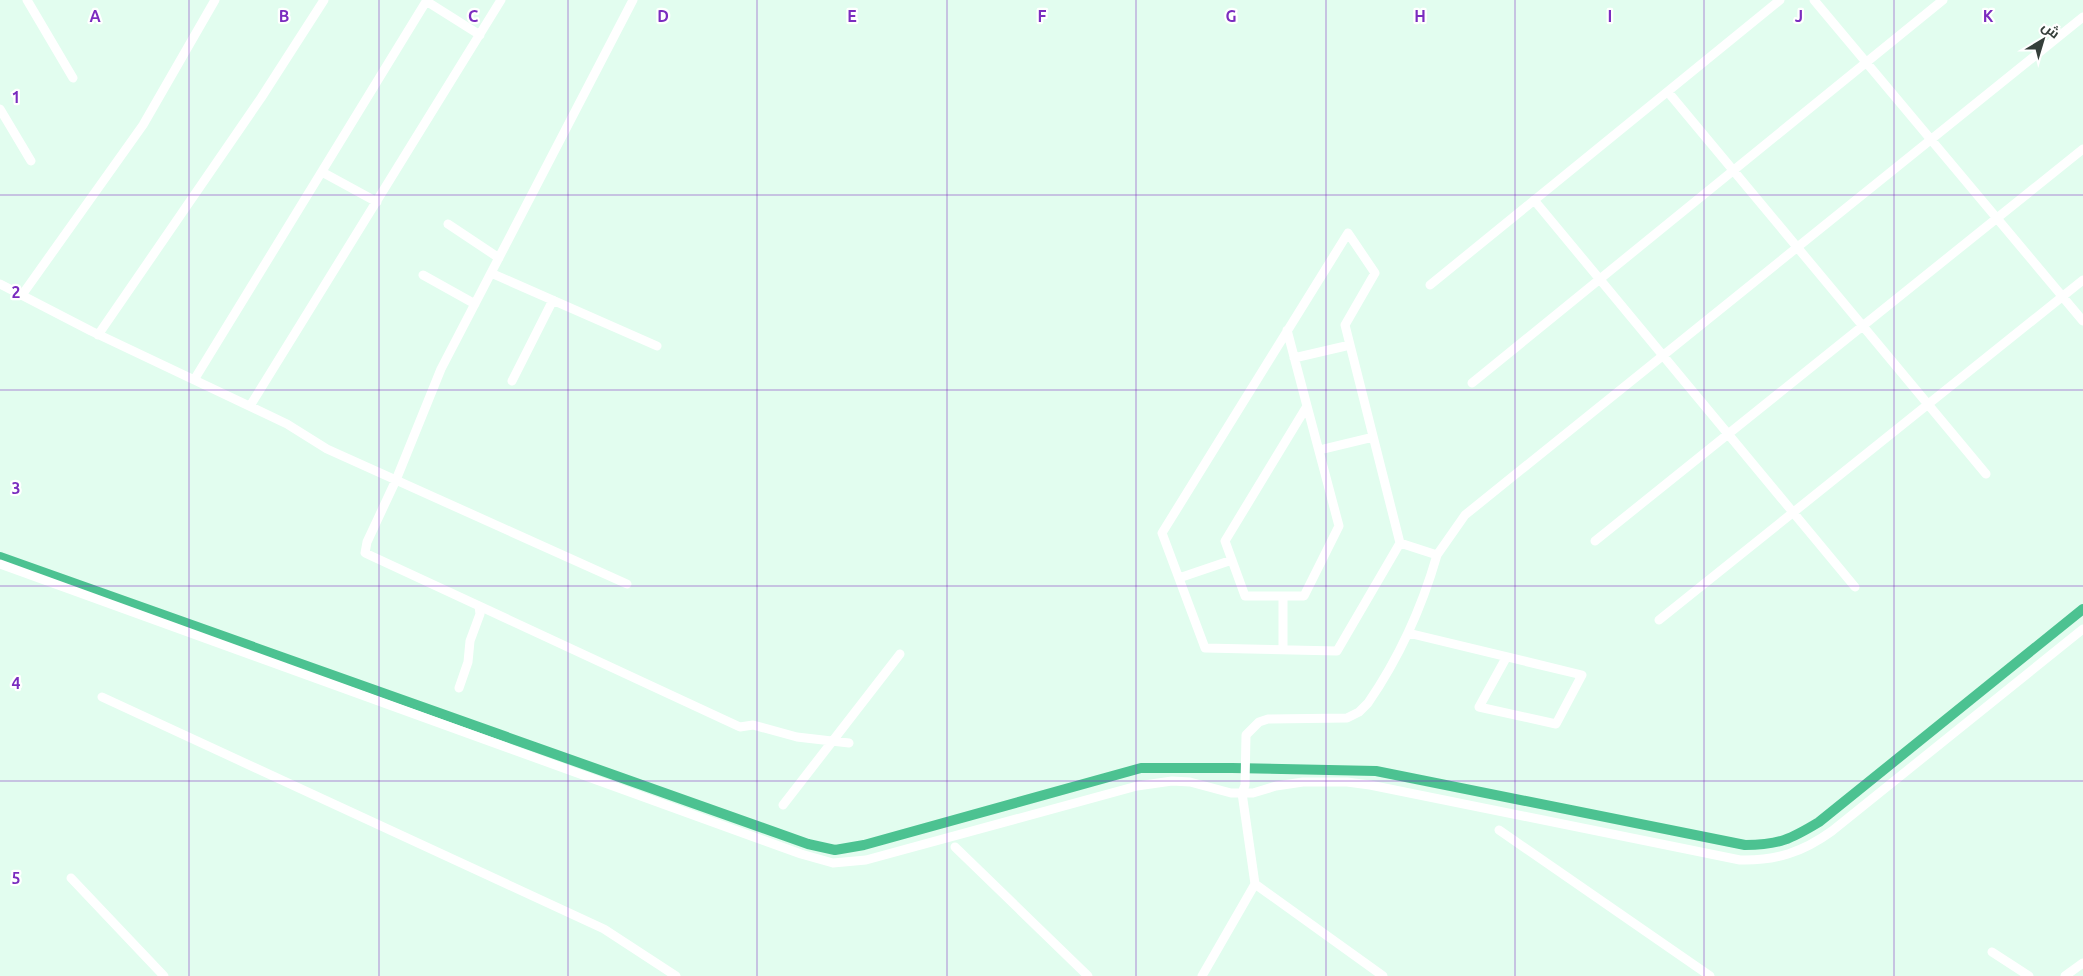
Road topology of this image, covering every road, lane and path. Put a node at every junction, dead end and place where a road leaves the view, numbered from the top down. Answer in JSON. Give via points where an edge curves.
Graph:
{"nodes":[{"id":1,"x":27,"y":0,"type":"edge"},
{"id":2,"x":215,"y":0,"type":"edge"},
{"id":3,"x":324,"y":0,"type":"edge"},
{"id":4,"x":426,"y":0,"type":"edge"},
{"id":5,"x":501,"y":0,"type":"edge"},
{"id":6,"x":632,"y":0,"type":"edge"},
{"id":7,"x":1780,"y":0,"type":"edge"},
{"id":8,"x":1814,"y":0,"type":"edge"},
{"id":9,"x":1943,"y":0,"type":"edge"},
{"id":10,"x":2083,"y":17,"type":"edge"},
{"id":11,"x":480,"y":35,"type":"junction"},
{"id":12,"x":1866,"y":62,"type":"junction"},
{"id":13,"x":73,"y":78,"type":"dead end"},
{"id":14,"x":1668,"y":92,"type":"junction"},
{"id":15,"x":0,"y":109,"type":"edge"},
{"id":16,"x":1931,"y":140,"type":"junction"},
{"id":17,"x":2083,"y":149,"type":"edge"},
{"id":18,"x":30,"y":161,"type":"dead end"},
{"id":19,"x":1733,"y":170,"type":"junction"},
{"id":20,"x":322,"y":172,"type":"junction"},
{"id":21,"x":1534,"y":200,"type":"junction"},
{"id":22,"x":377,"y":202,"type":"junction"},
{"id":23,"x":1997,"y":218,"type":"junction"},
{"id":24,"x":448,"y":224,"type":"dead end"},
{"id":25,"x":1797,"y":247,"type":"junction"},
{"id":26,"x":499,"y":258,"type":"junction"},
{"id":27,"x":491,"y":273,"type":"junction"},
{"id":28,"x":423,"y":275,"type":"dead end"},
{"id":29,"x":1600,"y":279,"type":"junction"},
{"id":30,"x":2083,"y":280,"type":"edge"},
{"id":31,"x":0,"y":284,"type":"edge"},
{"id":32,"x":1430,"y":284,"type":"dead end"},
{"id":33,"x":22,"y":295,"type":"junction"},
{"id":34,"x":2062,"y":296,"type":"junction"},
{"id":35,"x":553,"y":300,"type":"junction"},
{"id":36,"x":475,"y":304,"type":"junction"},
{"id":37,"x":2083,"y":321,"type":"edge"},
{"id":38,"x":1863,"y":326,"type":"junction"},
{"id":39,"x":1287,"y":330,"type":"junction"},
{"id":40,"x":98,"y":334,"type":"junction"},
{"id":41,"x":1350,"y":345,"type":"junction"},
{"id":42,"x":657,"y":346,"type":"dead end"},
{"id":43,"x":1663,"y":356,"type":"junction"},
{"id":44,"x":1294,"y":358,"type":"junction"},
{"id":45,"x":194,"y":380,"type":"junction"},
{"id":46,"x":512,"y":381,"type":"dead end"},
{"id":47,"x":1472,"y":382,"type":"dead end"},
{"id":48,"x":1928,"y":404,"type":"junction"},
{"id":49,"x":250,"y":406,"type":"junction"},
{"id":50,"x":1307,"y":406,"type":"junction"},
{"id":51,"x":1728,"y":434,"type":"junction"},
{"id":52,"x":1373,"y":437,"type":"junction"},
{"id":53,"x":1319,"y":450,"type":"junction"},
{"id":54,"x":1986,"y":474,"type":"dead end"},
{"id":55,"x":396,"y":480,"type":"junction"},
{"id":56,"x":1793,"y":513,"type":"junction"},
{"id":57,"x":1595,"y":541,"type":"dead end"},
{"id":58,"x":1400,"y":543,"type":"junction"},
{"id":59,"x":1437,"y":555,"type":"junction"},
{"id":60,"x":1232,"y":560,"type":"junction"},
{"id":61,"x":0,"y":564,"type":"edge"},
{"id":62,"x":1179,"y":578,"type":"junction"},
{"id":63,"x":627,"y":584,"type":"dead end"},
{"id":64,"x":1855,"y":587,"type":"dead end"},
{"id":65,"x":1283,"y":596,"type":"junction"},
{"id":66,"x":479,"y":606,"type":"junction"},
{"id":67,"x":1659,"y":620,"type":"dead end"},
{"id":68,"x":2083,"y":629,"type":"edge"},
{"id":69,"x":1408,"y":633,"type":"junction"},
{"id":70,"x":1283,"y":650,"type":"junction"},
{"id":71,"x":900,"y":654,"type":"dead end"},
{"id":72,"x":1506,"y":658,"type":"junction"},
{"id":73,"x":459,"y":688,"type":"dead end"},
{"id":74,"x":102,"y":697,"type":"dead end"},
{"id":75,"x":832,"y":741,"type":"junction"},
{"id":76,"x":849,"y":743,"type":"dead end"},
{"id":77,"x":1244,"y":789,"type":"junction"},
{"id":78,"x":782,"y":806,"type":"dead end"},
{"id":79,"x":1499,"y":830,"type":"dead end"},
{"id":80,"x":955,"y":847,"type":"dead end"},
{"id":81,"x":71,"y":878,"type":"dead end"},
{"id":82,"x":1255,"y":884,"type":"junction"},
{"id":83,"x":1992,"y":952,"type":"dead end"},
{"id":84,"x":2083,"y":963,"type":"edge"},
{"id":85,"x":164,"y":976,"type":"edge"},
{"id":86,"x":676,"y":976,"type":"edge"},
{"id":87,"x":1088,"y":976,"type":"edge"},
{"id":88,"x":1202,"y":976,"type":"edge"},
{"id":89,"x":1382,"y":976,"type":"edge"},
{"id":90,"x":1710,"y":976,"type":"edge"},
{"id":91,"x":2029,"y":976,"type":"edge"},
{"id":92,"x":2065,"y":976,"type":"edge"}],
"edges":[{"from":1,"to":13,"type":"street"},
{"from":2,"to":33,"type":"street","via":[[143,125]]},
{"from":3,"to":40,"type":"street","via":[[250,114]]},
{"from":4,"to":11,"type":"street"},
{"from":4,"to":20,"type":"street"},
{"from":5,"to":11,"type":"street"},
{"from":6,"to":26,"type":"street"},
{"from":7,"to":14,"type":"street"},
{"from":8,"to":12,"type":"street"},
{"from":9,"to":12,"type":"street"},
{"from":10,"to":16,"type":"street"},
{"from":11,"to":22,"type":"street"},
{"from":12,"to":16,"type":"street"},
{"from":12,"to":19,"type":"street"},
{"from":14,"to":19,"type":"street"},
{"from":14,"to":21,"type":"street"},
{"from":15,"to":18,"type":"street"},
{"from":16,"to":23,"type":"street"},
{"from":16,"to":25,"type":"street"},
{"from":17,"to":23,"type":"street"},
{"from":19,"to":25,"type":"street"},
{"from":19,"to":29,"type":"street"},
{"from":20,"to":22,"type":"street"},
{"from":20,"to":45,"type":"street"},
{"from":21,"to":29,"type":"street"},
{"from":21,"to":32,"type":"street"},
{"from":22,"to":49,"type":"street"},
{"from":23,"to":34,"type":"street"},
{"from":23,"to":38,"type":"street"},
{"from":24,"to":26,"type":"street"},
{"from":25,"to":38,"type":"street"},
{"from":25,"to":43,"type":"street"},
{"from":26,"to":27,"type":"street"},
{"from":27,"to":35,"type":"street"},
{"from":27,"to":36,"type":"street"},
{"from":28,"to":36,"type":"street"},
{"from":29,"to":43,"type":"street"},
{"from":29,"to":47,"type":"street"},
{"from":30,"to":34,"type":"street"},
{"from":31,"to":33,"type":"street"},
{"from":33,"to":40,"type":"street"},
{"from":34,"to":37,"type":"street"},
{"from":34,"to":48,"type":"street"},
{"from":35,"to":42,"type":"street"},
{"from":35,"to":46,"type":"street"},
{"from":36,"to":55,"type":"street","via":[[442,369]]},
{"from":38,"to":48,"type":"street"},
{"from":38,"to":51,"type":"street"},
{"from":39,"to":41,"type":"street","via":[[1348,232],[1375,273],[1345,324]]},
{"from":39,"to":44,"type":"street"},
{"from":39,"to":62,"type":"street","via":[[1162,533]]},
{"from":40,"to":45,"type":"street"},
{"from":41,"to":44,"type":"street"},
{"from":41,"to":52,"type":"street"},
{"from":43,"to":51,"type":"street"},
{"from":43,"to":59,"type":"street","via":[[1465,515]]},
{"from":44,"to":50,"type":"street"},
{"from":45,"to":49,"type":"street"},
{"from":48,"to":54,"type":"street"},
{"from":48,"to":56,"type":"street"},
{"from":49,"to":55,"type":"street","via":[[287,424],[326,449]]},
{"from":50,"to":53,"type":"street"},
{"from":50,"to":60,"type":"street","via":[[1225,541]]},
{"from":51,"to":56,"type":"street"},
{"from":51,"to":57,"type":"street"},
{"from":52,"to":53,"type":"street"},
{"from":52,"to":58,"type":"street"},
{"from":53,"to":65,"type":"street","via":[[1340,526],[1304,596]]},
{"from":55,"to":63,"type":"street"},
{"from":55,"to":66,"type":"street","via":[[365,553]]},
{"from":56,"to":64,"type":"street"},
{"from":56,"to":67,"type":"street"},
{"from":58,"to":59,"type":"street"},
{"from":58,"to":70,"type":"street","via":[[1337,652]]},
{"from":59,"to":69,"type":"street"},
{"from":60,"to":62,"type":"street"},
{"from":60,"to":65,"type":"street","via":[[1245,596]]},
{"from":61,"to":77,"type":"street","via":[[833,863],[866,860],[1154,783],[1190,782],[1231,794]]},
{"from":62,"to":70,"type":"street","via":[[1205,648]]},
{"from":65,"to":70,"type":"street"},
{"from":66,"to":73,"type":"street","via":[[480,614]]},
{"from":66,"to":75,"type":"street","via":[[740,727],[753,724],[797,737]]},
{"from":68,"to":77,"type":"street","via":[[1832,830],[1801,851],[1781,857],[1740,860],[1370,784],[1303,782],[1253,793]]},
{"from":69,"to":72,"type":"street"},
{"from":69,"to":77,"type":"street","via":[[1376,693],[1359,712],[1334,720],[1268,719],[1252,727],[1246,735]]},
{"from":71,"to":75,"type":"street"},
{"from":72,"to":72,"type":"street","via":[[1582,675],[1556,724],[1479,707]]},
{"from":74,"to":86,"type":"street","via":[[604,929]]},
{"from":75,"to":76,"type":"street"},
{"from":75,"to":78,"type":"street"},
{"from":77,"to":82,"type":"street"},
{"from":79,"to":90,"type":"street"},
{"from":80,"to":87,"type":"street"},
{"from":81,"to":85,"type":"street"},
{"from":82,"to":88,"type":"street"},
{"from":82,"to":89,"type":"street"},
{"from":83,"to":91,"type":"street"},
{"from":84,"to":92,"type":"street"}]}
